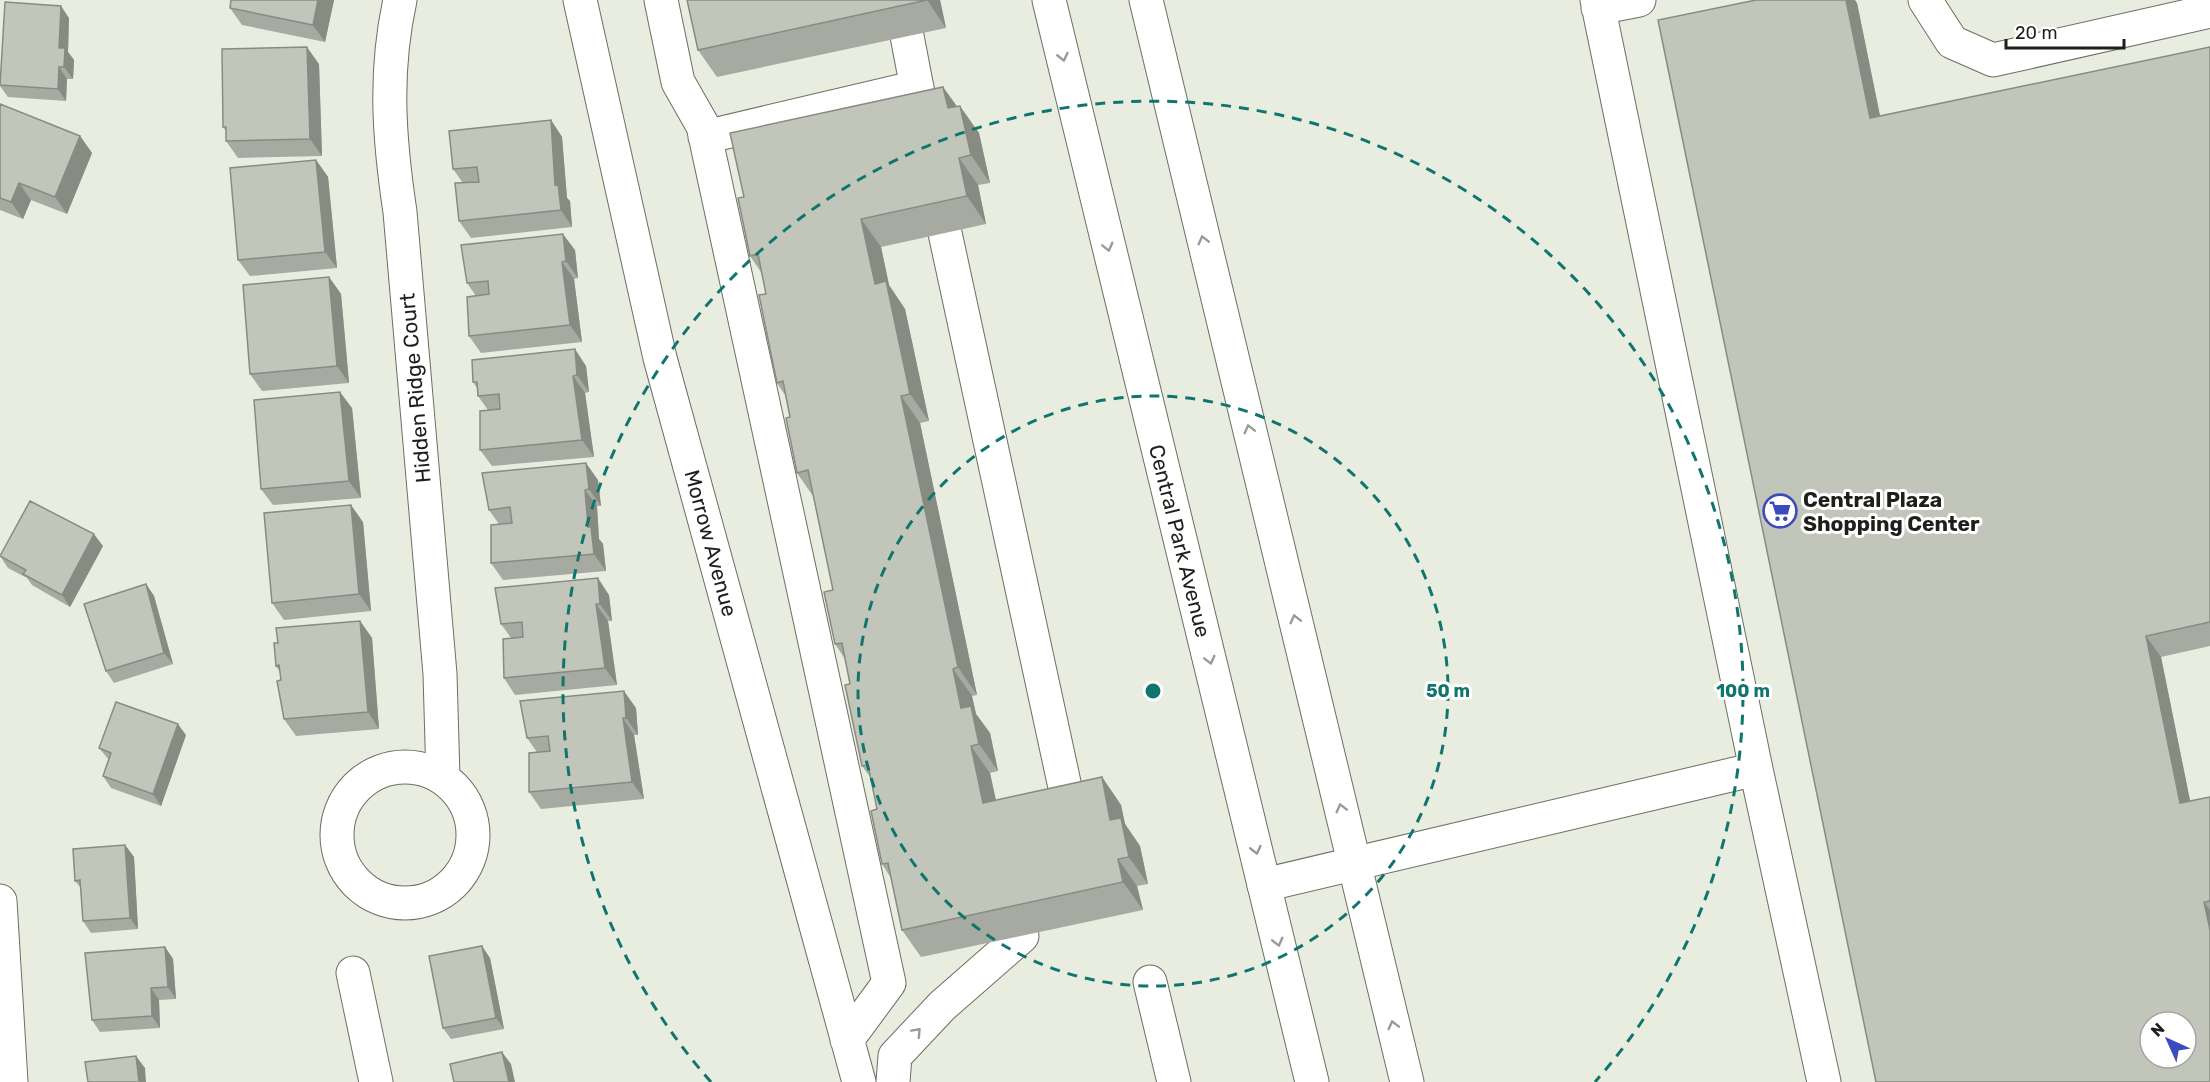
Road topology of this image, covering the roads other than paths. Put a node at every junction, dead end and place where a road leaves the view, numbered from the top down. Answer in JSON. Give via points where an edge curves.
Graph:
{"nodes":[{"id":1,"x":400,"y":0,"type":"edge"},
{"id":2,"x":580,"y":0,"type":"edge"},
{"id":3,"x":661,"y":0,"type":"edge"},
{"id":4,"x":1049,"y":0,"type":"edge"},
{"id":5,"x":1146,"y":0,"type":"edge"},
{"id":6,"x":1638,"y":0,"type":"edge"},
{"id":7,"x":1925,"y":0,"type":"edge"},
{"id":8,"x":1598,"y":4,"type":"edge"},
{"id":9,"x":2210,"y":11,"type":"edge"},
{"id":10,"x":907,"y":36,"type":"dead end"},
{"id":11,"x":917,"y":87,"type":"junction"},
{"id":12,"x":924,"y":123,"type":"edge"},
{"id":13,"x":705,"y":137,"type":"junction"},
{"id":14,"x":945,"y":233,"type":"edge"},
{"id":15,"x":1756,"y":769,"type":"junction"},
{"id":16,"x":443,"y":778,"type":"junction"},
{"id":17,"x":1071,"y":815,"type":"edge"},
{"id":18,"x":1354,"y":865,"type":"junction"},
{"id":19,"x":1264,"y":885,"type":"junction"},
{"id":20,"x":0,"y":901,"type":"edge"},
{"id":21,"x":1022,"y":936,"type":"edge"},
{"id":22,"x":353,"y":973,"type":"dead end"},
{"id":23,"x":1150,"y":982,"type":"dead end"},
{"id":24,"x":847,"y":1040,"type":"junction"},
{"id":25,"x":4,"y":1048,"type":"edge"},
{"id":26,"x":11,"y":1082,"type":"edge"},
{"id":27,"x":376,"y":1082,"type":"edge"},
{"id":28,"x":859,"y":1082,"type":"edge"},
{"id":29,"x":893,"y":1082,"type":"edge"},
{"id":30,"x":1174,"y":1082,"type":"edge"},
{"id":31,"x":1312,"y":1082,"type":"edge"},
{"id":32,"x":1407,"y":1082,"type":"edge"},
{"id":33,"x":1824,"y":1082,"type":"edge"}],
"edges":[{"from":1,"to":16,"type":"street","name":"Hidden Ridge Court","via":[[390,62],[390,141],[400,212],[440,674]]},
{"from":2,"to":24,"type":"street","name":"Morrow Avenue","via":[[660,358]]},
{"from":3,"to":13,"type":"street","via":[[678,82],[703,126]]},
{"from":4,"to":19,"type":"street","name":"Central Park Avenue","one_way":true},
{"from":18,"to":5,"type":"street","one_way":true},
{"from":6,"to":8,"type":"street"},
{"from":7,"to":9,"type":"street","via":[[1952,42],[1993,60]]},
{"from":8,"to":15,"type":"street"},
{"from":10,"to":11,"type":"street"},
{"from":11,"to":12,"type":"street"},
{"from":11,"to":13,"type":"street"},
{"from":13,"to":24,"type":"street","via":[[889,983]]},
{"from":14,"to":17,"type":"street"},
{"from":15,"to":18,"type":"street"},
{"from":15,"to":33,"type":"street"},
{"from":16,"to":16,"type":"street","via":[[418,768],[392,768],[366,778],[348,798],[337,822],[338,849],[348,874],[367,892],[392,902],[418,903],[443,892],[462,873],[472,848],[472,821],[462,797]]},
{"from":18,"to":19,"type":"street"},
{"from":32,"to":18,"type":"street","one_way":true},
{"from":19,"to":31,"type":"street","name":"Central Park Avenue","one_way":true},
{"from":20,"to":25,"type":"street"},
{"from":29,"to":21,"type":"street","one_way":true,"via":[[895,1056],[942,1006]]},
{"from":22,"to":27,"type":"street"},
{"from":23,"to":30,"type":"street"},
{"from":24,"to":28,"type":"street","name":"Morrow Avenue"},
{"from":25,"to":26,"type":"street"}]}
